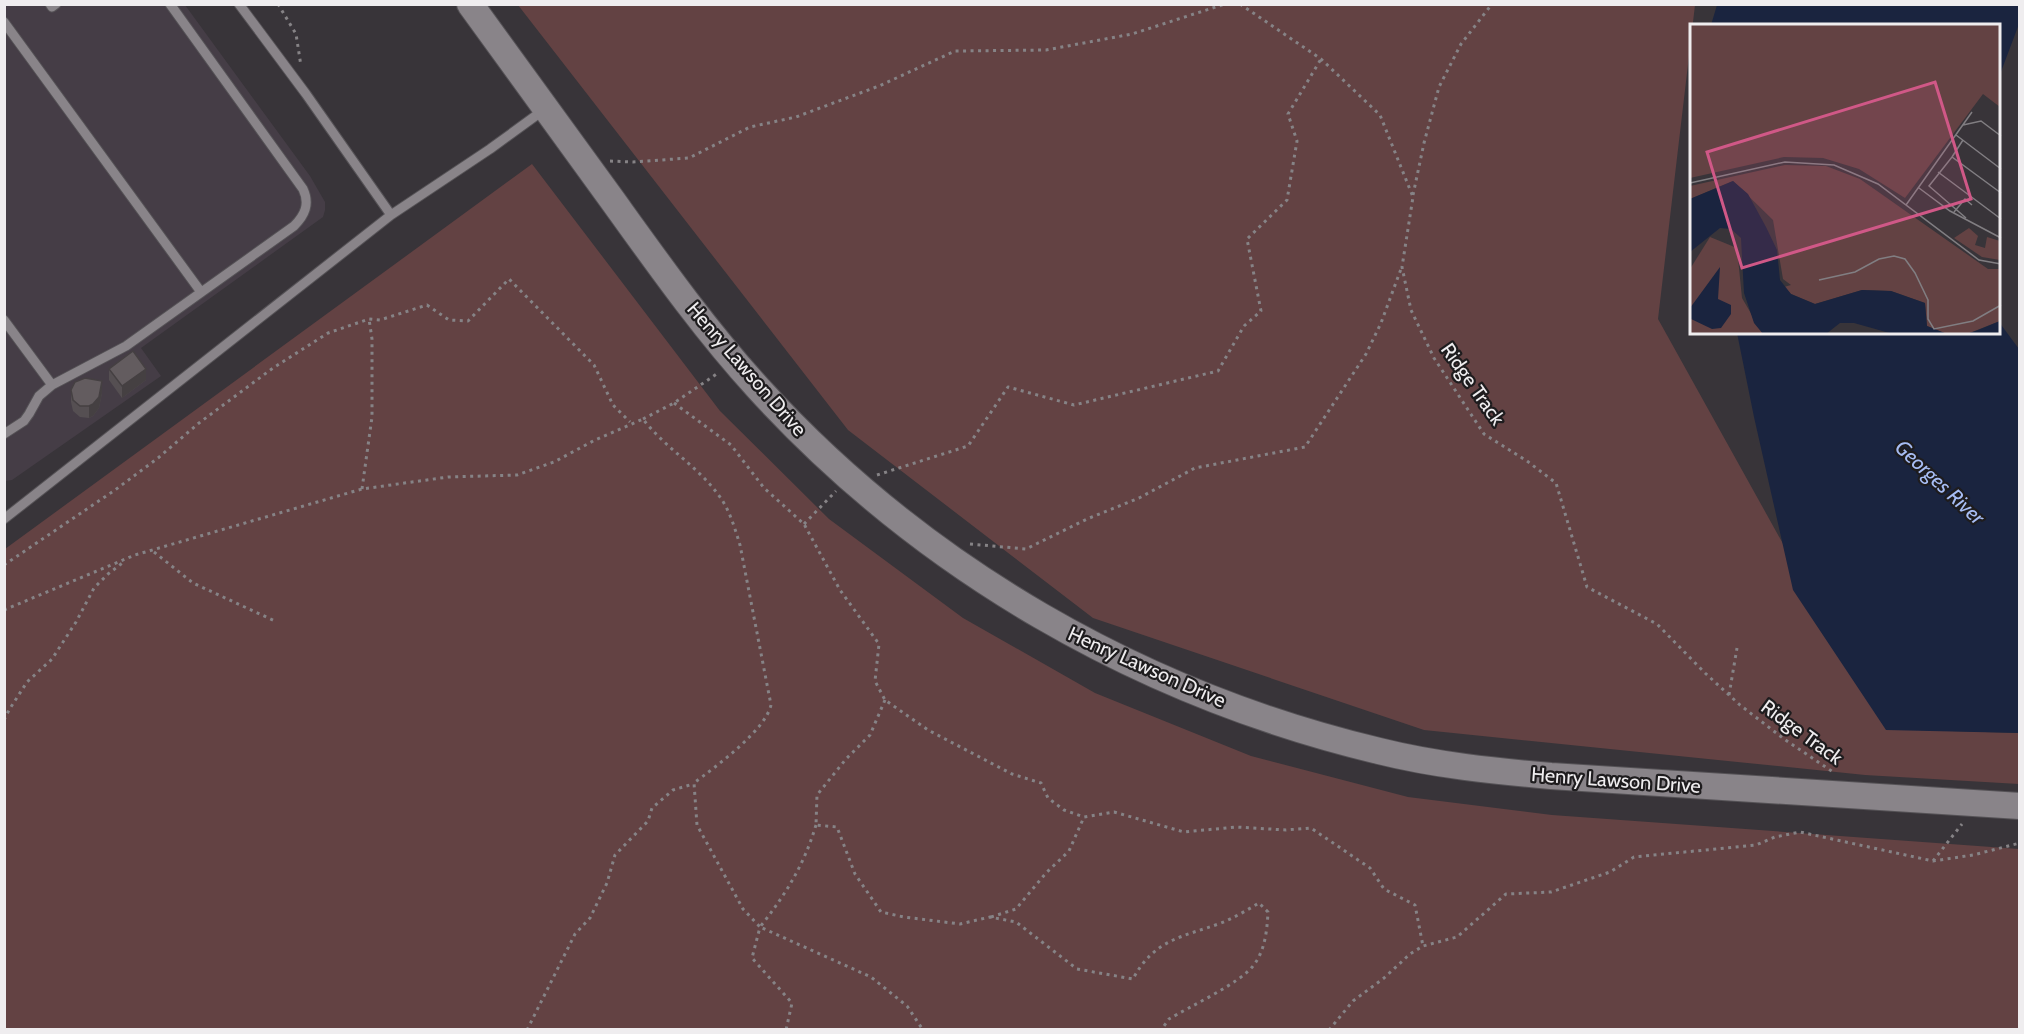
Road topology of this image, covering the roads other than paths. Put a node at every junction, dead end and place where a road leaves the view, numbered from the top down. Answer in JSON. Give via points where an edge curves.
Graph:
{"nodes":[{"id":1,"x":50,"y":4,"type":"edge"},
{"id":2,"x":56,"y":4,"type":"edge"},
{"id":3,"x":170,"y":4,"type":"edge"},
{"id":4,"x":239,"y":4,"type":"edge"},
{"id":5,"x":470,"y":4,"type":"edge"},
{"id":6,"x":4,"y":22,"type":"edge"},
{"id":7,"x":546,"y":108,"type":"junction"},
{"id":8,"x":391,"y":215,"type":"junction"},
{"id":9,"x":201,"y":292,"type":"junction"},
{"id":10,"x":4,"y":320,"type":"edge"},
{"id":11,"x":52,"y":385,"type":"junction"},
{"id":12,"x":4,"y":434,"type":"edge"},
{"id":13,"x":4,"y":519,"type":"edge"},
{"id":14,"x":2019,"y":806,"type":"edge"}],
"edges":[{"from":1,"to":2,"type":"lane"},
{"from":3,"to":9,"type":"lane","via":[[303,189],[307,203],[294,226]]},
{"from":4,"to":8,"type":"lane"},
{"from":5,"to":7,"type":"main road","name":"Henry Lawson Drive"},
{"from":6,"to":9,"type":"lane"},
{"from":7,"to":8,"type":"lane"},
{"from":7,"to":14,"type":"main road","name":"Henry Lawson Drive","via":[[736,363],[849,477],[965,568],[1060,628],[1152,675],[1287,725],[1380,752],[1481,769]]},
{"from":8,"to":13,"type":"lane"},
{"from":9,"to":11,"type":"lane","via":[[126,346]]},
{"from":10,"to":11,"type":"lane"},
{"from":11,"to":12,"type":"lane","via":[[39,396],[24,421]]}]}
